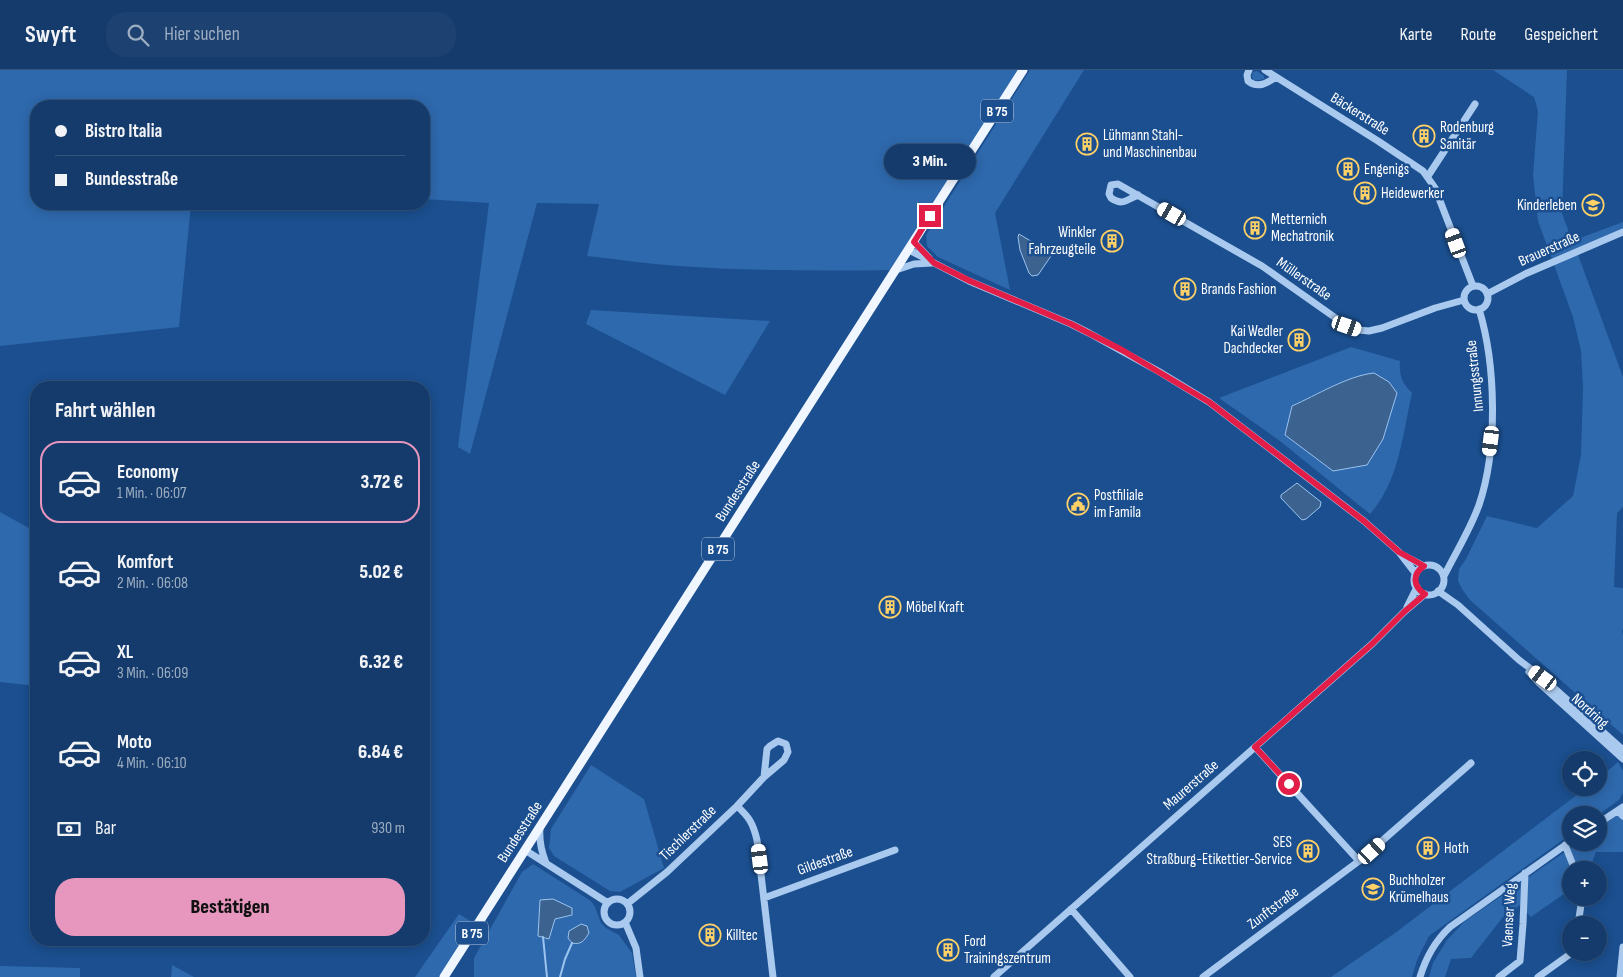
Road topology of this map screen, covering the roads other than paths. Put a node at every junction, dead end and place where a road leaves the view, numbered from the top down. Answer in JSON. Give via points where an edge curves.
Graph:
{"nodes":[{"id":1,"x":1023,"y":70,"type":"edge"},
{"id":2,"x":1249,"y":70,"type":"edge"},
{"id":3,"x":1265,"y":70,"type":"edge"},
{"id":4,"x":1276,"y":77,"type":"junction"},
{"id":5,"x":1475,"y":104,"type":"dead end"},
{"id":6,"x":1428,"y":176,"type":"junction"},
{"id":7,"x":1138,"y":195,"type":"dead end"},
{"id":8,"x":1623,"y":232,"type":"edge"},
{"id":9,"x":911,"y":246,"type":"junction"},
{"id":10,"x":934,"y":263,"type":"junction"},
{"id":11,"x":896,"y":270,"type":"junction"},
{"id":12,"x":1473,"y":286,"type":"junction"},
{"id":13,"x":1487,"y":294,"type":"junction"},
{"id":14,"x":1464,"y":300,"type":"junction"},
{"id":15,"x":1479,"y":309,"type":"junction"},
{"id":16,"x":1399,"y":552,"type":"junction"},
{"id":17,"x":1455,"y":554,"type":"junction"},
{"id":18,"x":1424,"y":566,"type":"junction"},
{"id":19,"x":1438,"y":568,"type":"junction"},
{"id":20,"x":1416,"y":574,"type":"junction"},
{"id":21,"x":1444,"y":576,"type":"junction"},
{"id":22,"x":1417,"y":587,"type":"junction"},
{"id":23,"x":1441,"y":588,"type":"junction"},
{"id":24,"x":1425,"y":594,"type":"junction"},
{"id":25,"x":1404,"y":612,"type":"junction"},
{"id":26,"x":1519,"y":660,"type":"junction"},
{"id":27,"x":1255,"y":747,"type":"junction"},
{"id":28,"x":1623,"y":750,"type":"edge"},
{"id":29,"x":1623,"y":759,"type":"edge"},
{"id":30,"x":1471,"y":763,"type":"dead end"},
{"id":31,"x":764,"y":777,"type":"junction"},
{"id":32,"x":737,"y":806,"type":"junction"},
{"id":33,"x":1621,"y":811,"type":"edge"},
{"id":34,"x":1607,"y":819,"type":"edge"},
{"id":35,"x":540,"y":827,"type":"junction"},
{"id":36,"x":1562,"y":847,"type":"edge"},
{"id":37,"x":525,"y":850,"type":"junction"},
{"id":38,"x":895,"y":850,"type":"dead end"},
{"id":39,"x":1359,"y":861,"type":"junction"},
{"id":40,"x":546,"y":864,"type":"junction"},
{"id":41,"x":1525,"y":873,"type":"junction"},
{"id":42,"x":764,"y":898,"type":"junction"},
{"id":43,"x":608,"y":903,"type":"junction"},
{"id":44,"x":627,"y":904,"type":"junction"},
{"id":45,"x":1071,"y":909,"type":"junction"},
{"id":46,"x":624,"y":922,"type":"junction"},
{"id":47,"x":1623,"y":947,"type":"edge"},
{"id":48,"x":1562,"y":960,"type":"edge"},
{"id":49,"x":444,"y":977,"type":"edge"},
{"id":50,"x":640,"y":977,"type":"edge"},
{"id":51,"x":773,"y":977,"type":"edge"},
{"id":52,"x":994,"y":977,"type":"edge"},
{"id":53,"x":1130,"y":977,"type":"edge"},
{"id":54,"x":1204,"y":977,"type":"edge"},
{"id":55,"x":1420,"y":977,"type":"edge"},
{"id":56,"x":1498,"y":977,"type":"edge"},
{"id":57,"x":1538,"y":977,"type":"edge"},
{"id":58,"x":1620,"y":977,"type":"edge"}],
"edges":[{"from":1,"to":9,"type":"main road","name":"Bundesstraße","number":"B 75"},
{"from":2,"to":4,"type":"street","via":[[1248,81],[1256,85]]},
{"from":3,"to":4,"type":"street","name":"Bäckerstraße"},
{"from":4,"to":6,"type":"street","name":"Bäckerstraße"},
{"from":5,"to":6,"type":"street"},
{"from":6,"to":12,"type":"street","name":"Bäckerstraße"},
{"from":7,"to":14,"type":"street","name":"Müllerstraße","via":[[1262,266],[1347,326],[1358,330],[1382,328]]},
{"from":8,"to":13,"type":"street","name":"Brauerstraße"},
{"from":9,"to":10,"type":"street"},
{"from":9,"to":11,"type":"main road","name":"Bundesstraße","number":"B 75"},
{"from":10,"to":11,"type":"street","via":[[914,264]]},
{"from":10,"to":16,"type":"street","via":[[1071,324],[1209,402],[1364,521]]},
{"from":11,"to":35,"type":"main road","name":"Bundesstraße","number":"B 75"},
{"from":12,"to":13,"type":"street","via":[[1482,287]]},
{"from":12,"to":14,"type":"street","via":[[1465,291]]},
{"from":13,"to":15,"type":"street","via":[[1486,303]]},
{"from":14,"to":15,"type":"street","via":[[1470,308]]},
{"from":15,"to":17,"type":"street","name":"Innungsstraße","via":[[1490,361],[1493,424],[1485,486],[1466,537]]},
{"from":16,"to":18,"type":"street"},
{"from":16,"to":20,"type":"street"},
{"from":17,"to":19,"type":"street","name":"Innungsstraße"},
{"from":17,"to":21,"type":"street","name":"Innungsstraße"},
{"from":18,"to":19,"type":"street"},
{"from":18,"to":20,"type":"street"},
{"from":19,"to":21,"type":"street"},
{"from":20,"to":22,"type":"street"},
{"from":21,"to":23,"type":"street"},
{"from":22,"to":24,"type":"street"},
{"from":22,"to":25,"type":"street","name":"Maurerstraße"},
{"from":23,"to":24,"type":"street","via":[[1434,594]]},
{"from":23,"to":26,"type":"street","name":"Nordring"},
{"from":24,"to":25,"type":"street","name":"Maurerstraße"},
{"from":25,"to":27,"type":"street","name":"Maurerstraße"},
{"from":26,"to":28,"type":"street","name":"Nordring"},
{"from":26,"to":29,"type":"street","name":"Nordring","via":[[1539,683]]},
{"from":27,"to":39,"type":"street"},
{"from":27,"to":45,"type":"street","name":"Maurerstraße"},
{"from":30,"to":39,"type":"street","name":"Zunftstraße"},
{"from":31,"to":31,"type":"street","name":"Tischlerstraße","via":[[787,756],[786,744],[778,741],[770,746]]},
{"from":31,"to":32,"type":"street","name":"Tischlerstraße"},
{"from":32,"to":42,"type":"street","via":[[754,826]]},
{"from":32,"to":44,"type":"street","name":"Tischlerstraße","via":[[668,872]]},
{"from":33,"to":34,"type":"street"},
{"from":35,"to":37,"type":"main road","name":"Bundesstraße","number":"B 75"},
{"from":35,"to":40,"type":"street","via":[[539,838]]},
{"from":36,"to":41,"type":"street","name":"Vaenser Weg"},
{"from":37,"to":40,"type":"street"},
{"from":37,"to":49,"type":"main road","name":"Bundesstraße","number":"B 75"},
{"from":38,"to":42,"type":"street","name":"Gildestraße"},
{"from":39,"to":54,"type":"street","name":"Zunftstraße"},
{"from":40,"to":43,"type":"street"},
{"from":41,"to":55,"type":"street","name":"Vaenser Weg","via":[[1440,937],[1431,949]]},
{"from":41,"to":56,"type":"street","name":"Vaenser Weg","via":[[1520,961]]},
{"from":42,"to":51,"type":"street"},
{"from":43,"to":44,"type":"street","via":[[618,899]]},
{"from":43,"to":46,"type":"street","via":[[604,912],[608,920],[616,924]]},
{"from":44,"to":46,"type":"street","via":[[630,913]]},
{"from":45,"to":52,"type":"street","name":"Maurerstraße"},
{"from":45,"to":53,"type":"street"},
{"from":46,"to":50,"type":"street","via":[[636,948]]},
{"from":47,"to":58,"type":"street"},
{"from":48,"to":57,"type":"street"}]}
